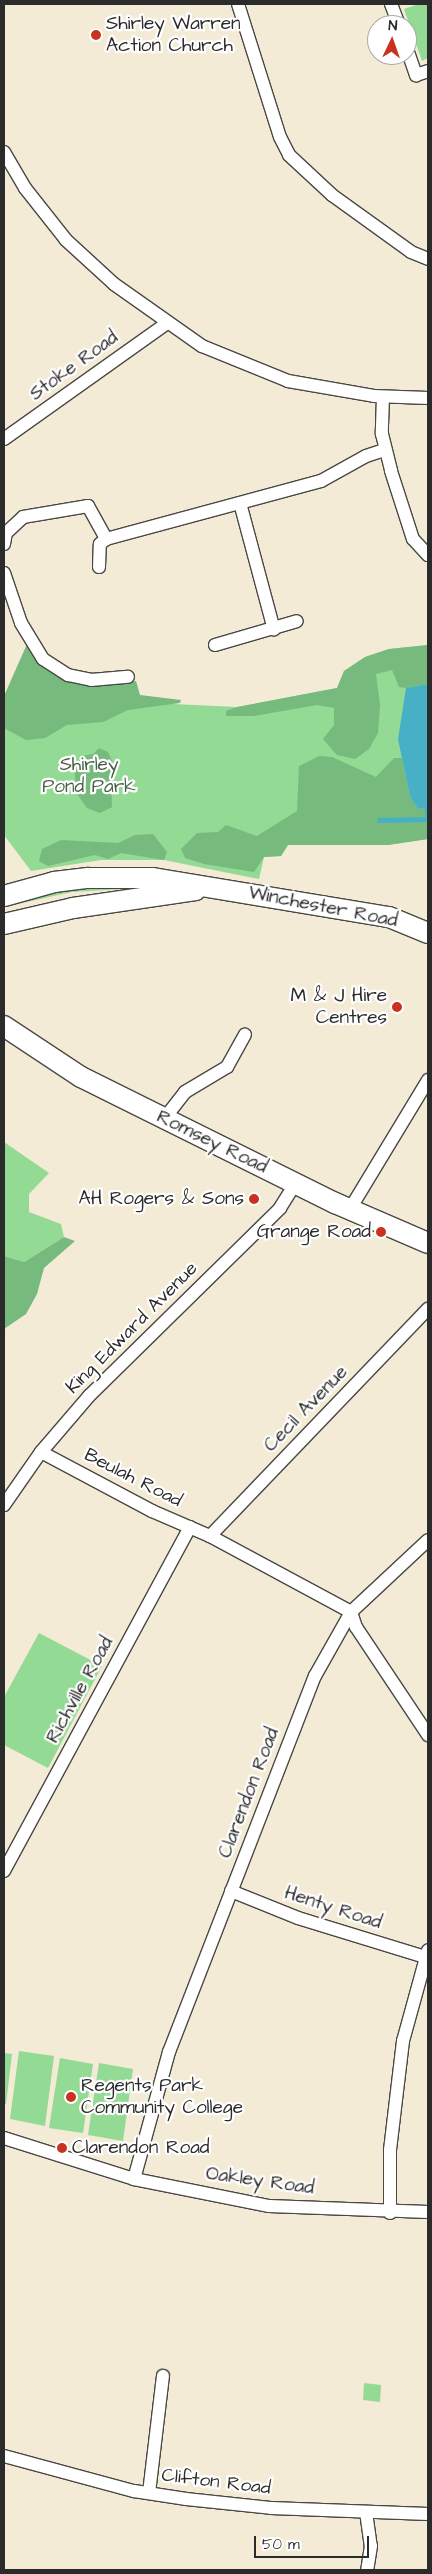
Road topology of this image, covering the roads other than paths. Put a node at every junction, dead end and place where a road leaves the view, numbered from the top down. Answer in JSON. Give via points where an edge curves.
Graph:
{"nodes":[{"id":1,"x":238,"y":4,"type":"edge"},
{"id":2,"x":413,"y":65,"type":"edge"},
{"id":3,"x":428,"y":70,"type":"edge"},
{"id":4,"x":4,"y":152,"type":"edge"},
{"id":5,"x":428,"y":259,"type":"edge"},
{"id":6,"x":166,"y":323,"type":"junction"},
{"id":7,"x":383,"y":397,"type":"junction"},
{"id":8,"x":428,"y":398,"type":"edge"},
{"id":9,"x":4,"y":439,"type":"edge"},
{"id":10,"x":386,"y":450,"type":"junction"},
{"id":11,"x":240,"y":503,"type":"junction"},
{"id":12,"x":106,"y":539,"type":"junction"},
{"id":13,"x":4,"y":544,"type":"edge"},
{"id":14,"x":428,"y":555,"type":"edge"},
{"id":15,"x":99,"y":567,"type":"dead end"},
{"id":16,"x":4,"y":573,"type":"edge"},
{"id":17,"x":297,"y":621,"type":"dead end"},
{"id":18,"x":274,"y":630,"type":"junction"},
{"id":19,"x":215,"y":645,"type":"dead end"},
{"id":20,"x":128,"y":677,"type":"dead end"},
{"id":21,"x":216,"y":887,"type":"junction"},
{"id":22,"x":4,"y":896,"type":"edge"},
{"id":23,"x":4,"y":924,"type":"edge"},
{"id":24,"x":428,"y":933,"type":"edge"},
{"id":25,"x":4,"y":1026,"type":"edge"},
{"id":26,"x":245,"y":1035,"type":"dead end"},
{"id":27,"x":428,"y":1080,"type":"edge"},
{"id":28,"x":164,"y":1119,"type":"junction"},
{"id":29,"x":295,"y":1184,"type":"junction"},
{"id":30,"x":350,"y":1210,"type":"junction"},
{"id":31,"x":428,"y":1243,"type":"edge"},
{"id":32,"x":428,"y":1309,"type":"edge"},
{"id":33,"x":41,"y":1452,"type":"junction"},
{"id":34,"x":4,"y":1505,"type":"edge"},
{"id":35,"x":190,"y":1527,"type":"junction"},
{"id":36,"x":210,"y":1536,"type":"junction"},
{"id":37,"x":428,"y":1540,"type":"edge"},
{"id":38,"x":351,"y":1612,"type":"junction"},
{"id":39,"x":428,"y":1735,"type":"edge"},
{"id":40,"x":4,"y":1871,"type":"edge"},
{"id":41,"x":231,"y":1891,"type":"junction"},
{"id":42,"x":427,"y":1953,"type":"edge"},
{"id":43,"x":4,"y":2138,"type":"edge"},
{"id":44,"x":134,"y":2179,"type":"junction"},
{"id":45,"x":428,"y":2212,"type":"edge"},
{"id":46,"x":390,"y":2213,"type":"junction"},
{"id":47,"x":163,"y":2376,"type":"dead end"},
{"id":48,"x":4,"y":2456,"type":"edge"},
{"id":49,"x":149,"y":2493,"type":"junction"},
{"id":50,"x":366,"y":2512,"type":"junction"},
{"id":51,"x":428,"y":2514,"type":"edge"},
{"id":52,"x":368,"y":2570,"type":"edge"}],
"edges":[{"from":1,"to":5,"type":"street","via":[[280,137],[289,155],[332,195],[411,252]]},
{"from":2,"to":3,"type":"street","via":[[416,75]]},
{"from":4,"to":6,"type":"street","via":[[25,188],[66,240],[114,284]]},
{"from":6,"to":7,"type":"street","via":[[202,346],[260,372],[317,388]]},
{"from":6,"to":9,"type":"street","name":"Stoke Road"},
{"from":7,"to":8,"type":"street"},
{"from":7,"to":10,"type":"street","via":[[382,434]]},
{"from":10,"to":11,"type":"street","via":[[366,456],[321,481]]},
{"from":10,"to":14,"type":"street","via":[[413,539]]},
{"from":11,"to":12,"type":"street"},
{"from":11,"to":18,"type":"street"},
{"from":12,"to":13,"type":"street","via":[[88,506],[23,517],[6,533]]},
{"from":12,"to":15,"type":"street","via":[[100,544]]},
{"from":16,"to":20,"type":"street","via":[[21,623],[43,659],[68,675],[91,680]]},
{"from":17,"to":18,"type":"street"},
{"from":18,"to":19,"type":"street"},
{"from":21,"to":22,"type":"main road","name":"Winchester Road","via":[[153,878],[96,878],[54,882]]},
{"from":21,"to":23,"type":"main road","name":"Winchester Road","via":[[73,908]]},
{"from":21,"to":24,"type":"main road","name":"Winchester Road","via":[[388,918]]},
{"from":25,"to":28,"type":"main road","name":"Romsey Road","via":[[81,1077]]},
{"from":26,"to":28,"type":"street","via":[[227,1066],[185,1092]]},
{"from":27,"to":30,"type":"street"},
{"from":28,"to":29,"type":"main road","name":"Romsey Road"},
{"from":29,"to":30,"type":"main road","name":"Romsey Road"},
{"from":29,"to":33,"type":"street","name":"King Edward Avenue","via":[[280,1208],[89,1396]]},
{"from":30,"to":31,"type":"main road","name":"Romsey Road"},
{"from":32,"to":36,"type":"street","name":"Cecil Avenue"},
{"from":33,"to":34,"type":"street","name":"King Edward Avenue"},
{"from":33,"to":35,"type":"street","name":"Beulah Road"},
{"from":35,"to":36,"type":"street","name":"Beulah Road"},
{"from":35,"to":40,"type":"street","name":"Richville Road"},
{"from":36,"to":38,"type":"street","name":"Beulah Road"},
{"from":37,"to":38,"type":"street","name":"Clarendon Road"},
{"from":38,"to":39,"type":"street","via":[[356,1626]]},
{"from":38,"to":41,"type":"street","name":"Clarendon Road","via":[[315,1676]]},
{"from":41,"to":42,"type":"street","name":"Henty Road","via":[[298,1918]]},
{"from":41,"to":44,"type":"street","name":"Clarendon Road","via":[[169,2052]]},
{"from":42,"to":46,"type":"street","via":[[404,2041],[390,2150]]},
{"from":43,"to":44,"type":"street","name":"Oakley Road"},
{"from":44,"to":46,"type":"street","name":"Oakley Road","via":[[270,2206]]},
{"from":45,"to":46,"type":"street","name":"Oakley Road"},
{"from":47,"to":49,"type":"street"},
{"from":48,"to":49,"type":"street","name":"Clifton Road"},
{"from":49,"to":50,"type":"street","name":"Clifton Road","via":[[271,2508]]},
{"from":50,"to":51,"type":"street","name":"Clifton Road"},
{"from":50,"to":52,"type":"street","via":[[371,2546]]}]}
